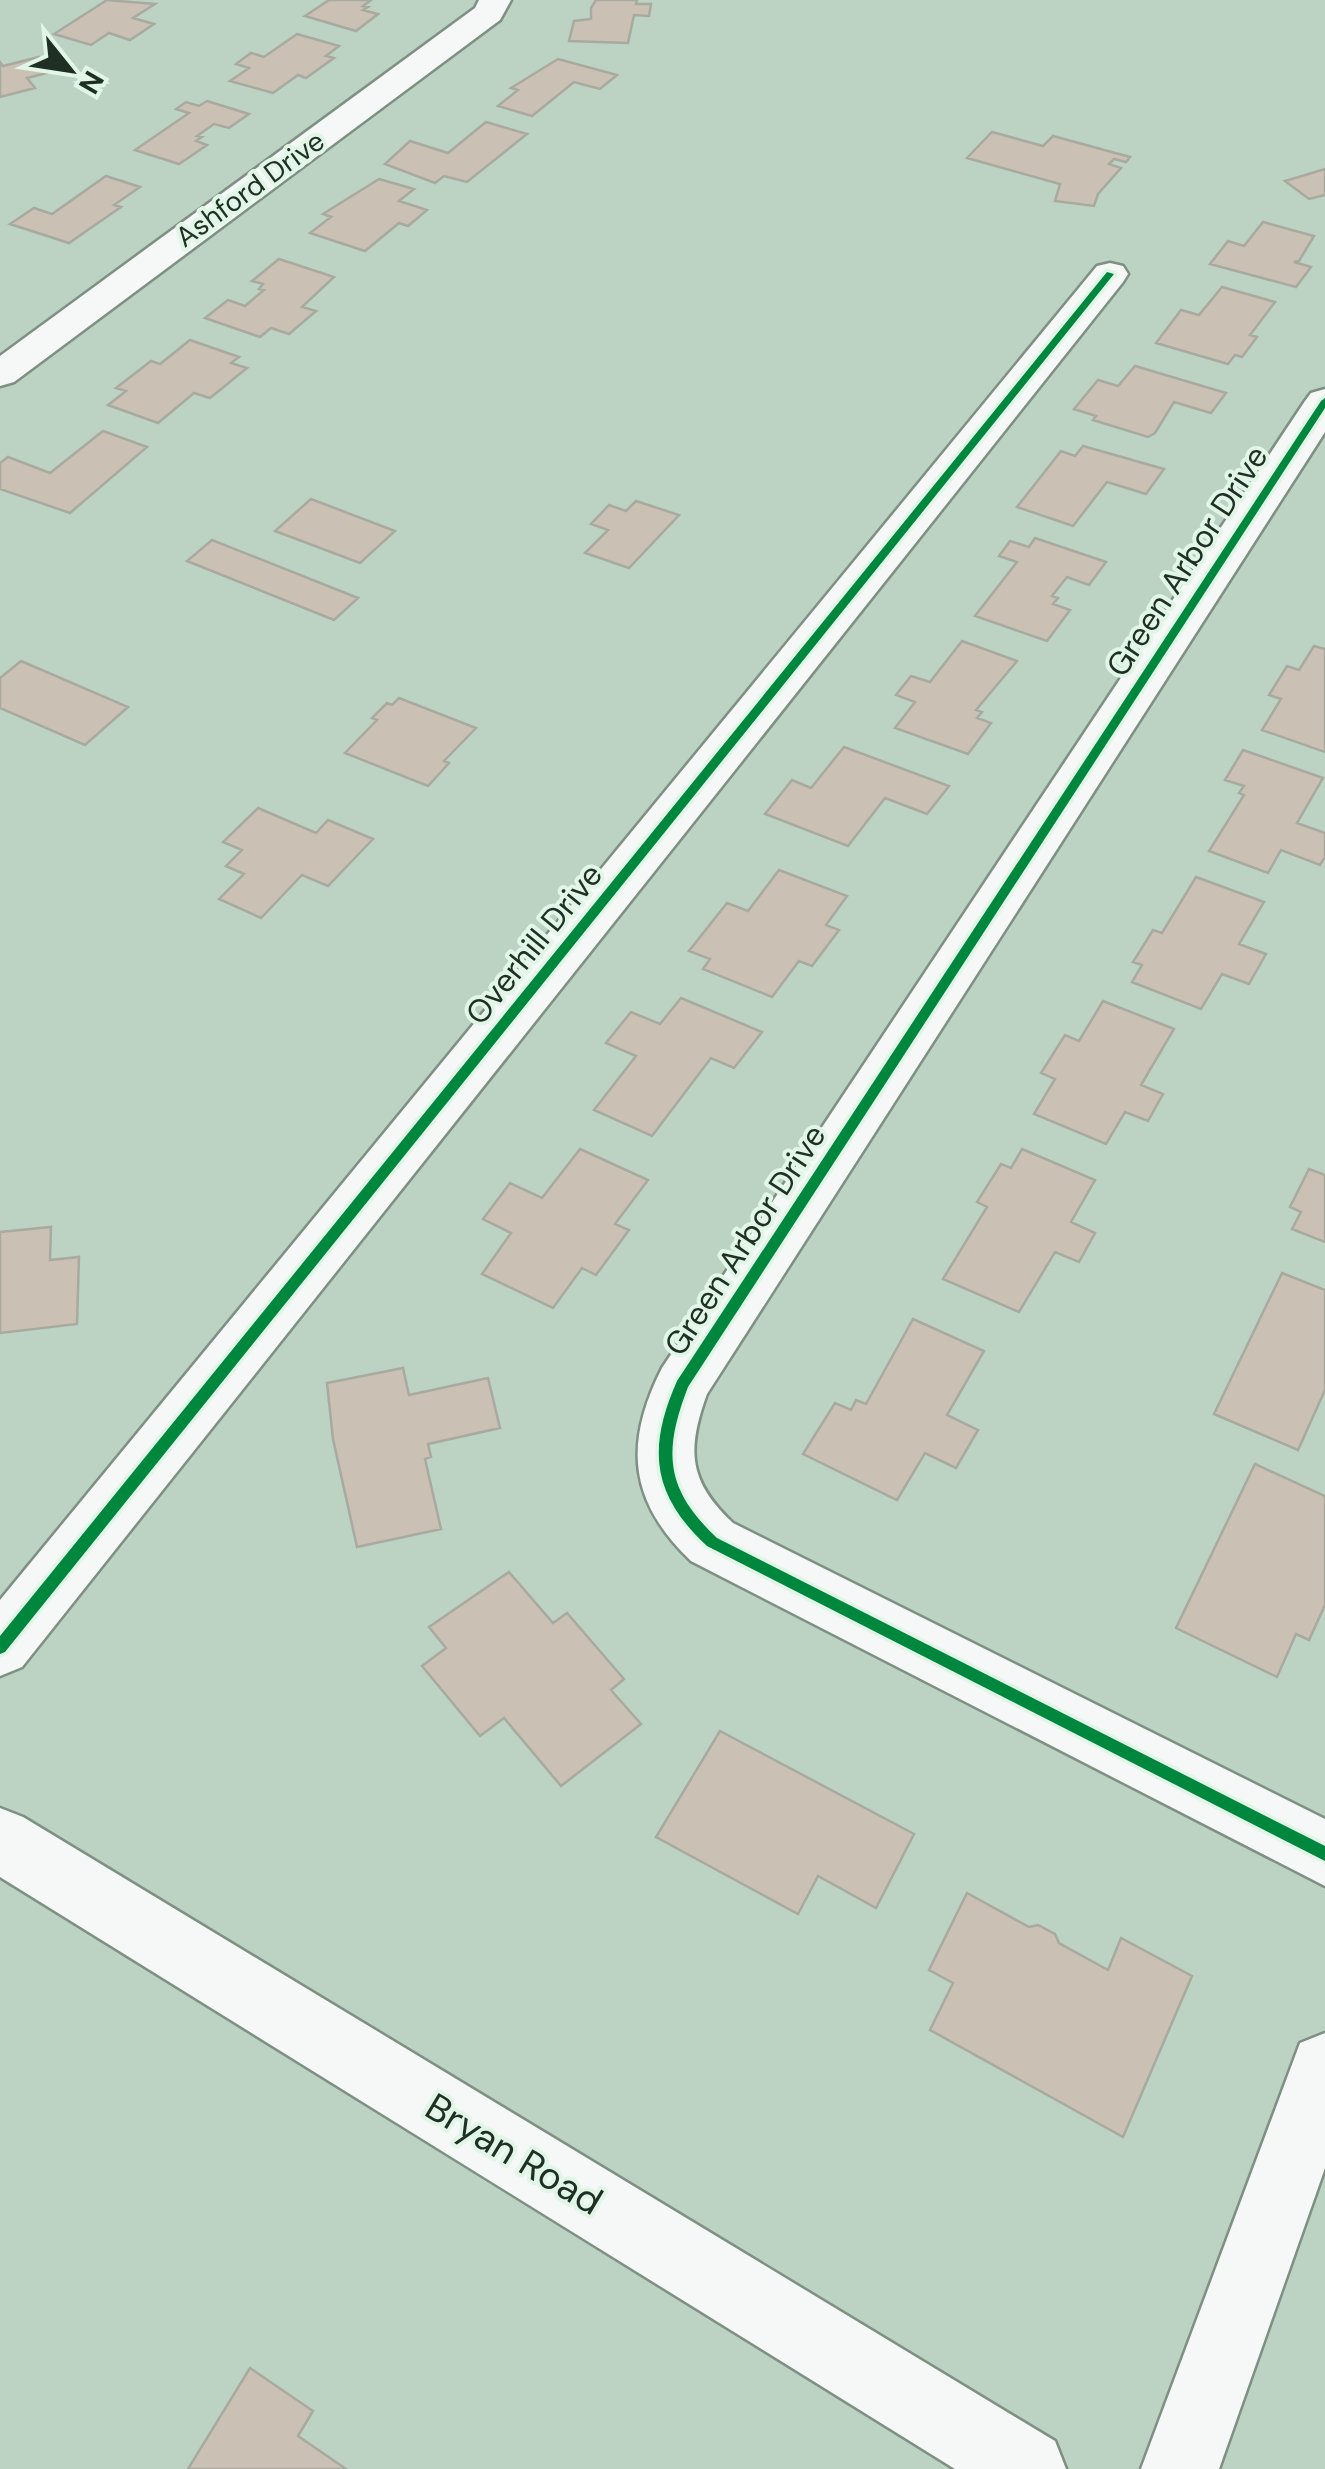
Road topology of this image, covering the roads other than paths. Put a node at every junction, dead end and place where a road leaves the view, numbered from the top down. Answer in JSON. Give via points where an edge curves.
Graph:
{"nodes":[{"id":1,"x":495,"y":0,"type":"edge"},
{"id":2,"x":1110,"y":274,"type":"dead end"},
{"id":3,"x":0,"y":374,"type":"edge"},
{"id":4,"x":1325,"y":401,"type":"edge"},
{"id":5,"x":0,"y":1648,"type":"edge"},
{"id":6,"x":0,"y":1840,"type":"edge"},
{"id":7,"x":1325,"y":1854,"type":"edge"},
{"id":8,"x":1325,"y":2068,"type":"edge"},
{"id":9,"x":1027,"y":2469,"type":"edge"},
{"id":10,"x":1180,"y":2469,"type":"edge"}],
"edges":[{"from":1,"to":3,"type":"street","name":"Ashford Drive","via":[[489,13]]},
{"from":2,"to":5,"type":"street","name":"Overhill Drive"},
{"from":4,"to":7,"type":"street","name":"Green Arbor Drive","via":[[682,1385],[665,1446],[678,1504],[712,1542]]},
{"from":6,"to":9,"type":"street","name":"Bryan Road"},
{"from":8,"to":10,"type":"street"}]}
